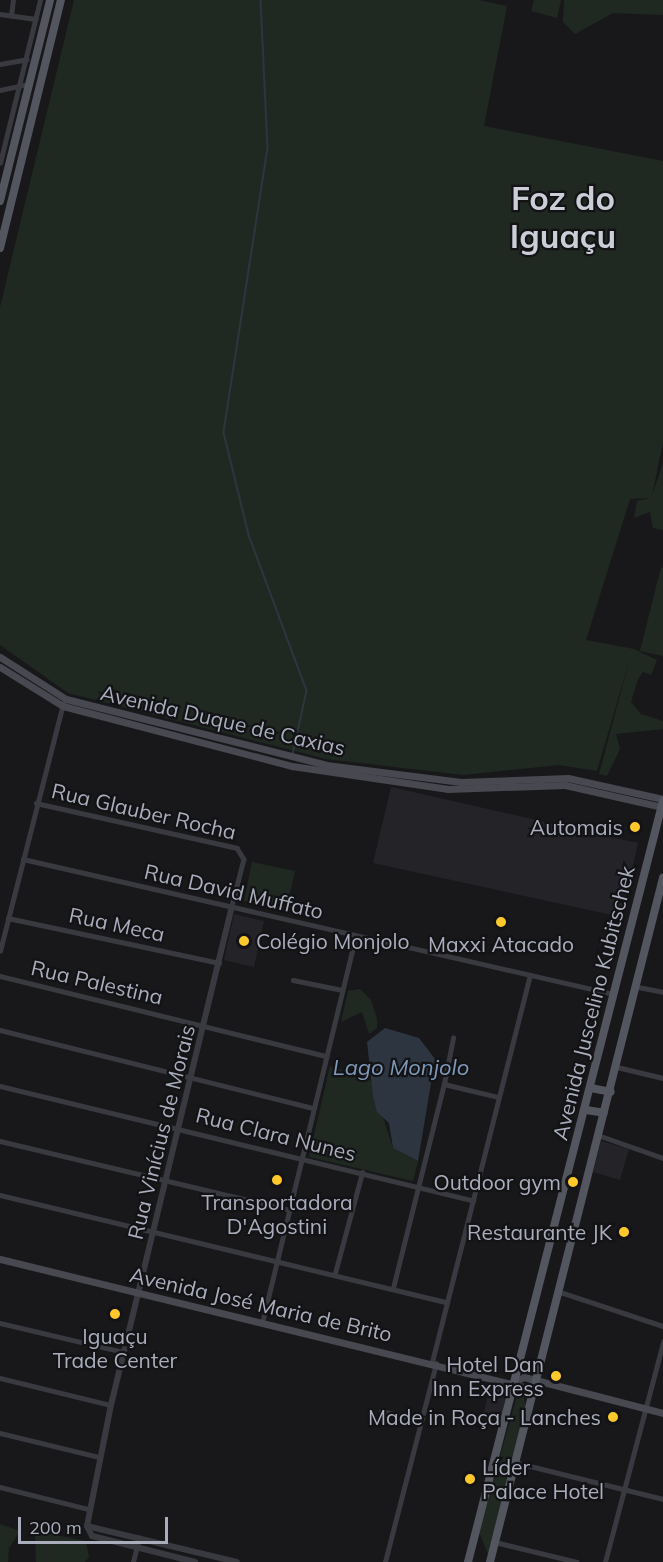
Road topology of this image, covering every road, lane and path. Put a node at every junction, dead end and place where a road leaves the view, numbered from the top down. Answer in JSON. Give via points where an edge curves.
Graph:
{"nodes":[{"id":1,"x":14,"y":0,"type":"edge"},
{"id":2,"x":40,"y":0,"type":"edge"},
{"id":3,"x":50,"y":0,"type":"edge"},
{"id":4,"x":61,"y":0,"type":"edge"},
{"id":5,"x":0,"y":14,"type":"edge"},
{"id":6,"x":11,"y":16,"type":"junction"},
{"id":7,"x":36,"y":19,"type":"junction"},
{"id":8,"x":27,"y":59,"type":"junction"},
{"id":9,"x":0,"y":64,"type":"edge"},
{"id":10,"x":29,"y":84,"type":"junction"},
{"id":11,"x":19,"y":89,"type":"junction"},
{"id":12,"x":0,"y":90,"type":"edge"},
{"id":13,"x":3,"y":140,"type":"edge"},
{"id":14,"x":0,"y":163,"type":"edge"},
{"id":15,"x":0,"y":201,"type":"edge"},
{"id":16,"x":0,"y":248,"type":"edge"},
{"id":17,"x":0,"y":657,"type":"edge"},
{"id":18,"x":0,"y":667,"type":"edge"},
{"id":19,"x":64,"y":702,"type":"junction"},
{"id":20,"x":36,"y":803,"type":"junction"},
{"id":21,"x":663,"y":804,"type":"edge"},
{"id":22,"x":243,"y":852,"type":"joint"},
{"id":23,"x":22,"y":859,"type":"junction"},
{"id":24,"x":663,"y":878,"type":"edge"},
{"id":25,"x":232,"y":906,"type":"junction"},
{"id":26,"x":8,"y":918,"type":"junction"},
{"id":27,"x":356,"y":936,"type":"junction"},
{"id":28,"x":0,"y":951,"type":"edge"},
{"id":29,"x":219,"y":963,"type":"junction"},
{"id":30,"x":530,"y":975,"type":"junction"},
{"id":31,"x":0,"y":976,"type":"edge"},
{"id":32,"x":293,"y":980,"type":"dead end"},
{"id":33,"x":638,"y":987,"type":"junction"},
{"id":34,"x":342,"y":990,"type":"junction"},
{"id":35,"x":663,"y":992,"type":"edge"},
{"id":36,"x":614,"y":994,"type":"junction"},
{"id":37,"x":204,"y":1025,"type":"junction"},
{"id":38,"x":0,"y":1030,"type":"edge"},
{"id":39,"x":453,"y":1038,"type":"dead end"},
{"id":40,"x":325,"y":1056,"type":"junction"},
{"id":41,"x":617,"y":1067,"type":"junction"},
{"id":42,"x":191,"y":1076,"type":"junction"},
{"id":43,"x":663,"y":1078,"type":"edge"},
{"id":44,"x":444,"y":1084,"type":"junction"},
{"id":45,"x":0,"y":1086,"type":"edge"},
{"id":46,"x":591,"y":1088,"type":"junction"},
{"id":47,"x":611,"y":1092,"type":"junction"},
{"id":48,"x":498,"y":1097,"type":"junction"},
{"id":49,"x":313,"y":1108,"type":"junction"},
{"id":50,"x":586,"y":1110,"type":"junction"},
{"id":51,"x":604,"y":1113,"type":"junction"},
{"id":52,"x":178,"y":1128,"type":"junction"},
{"id":53,"x":598,"y":1136,"type":"junction"},
{"id":54,"x":0,"y":1141,"type":"edge"},
{"id":55,"x":301,"y":1158,"type":"junction"},
{"id":56,"x":663,"y":1158,"type":"edge"},
{"id":57,"x":362,"y":1173,"type":"junction"},
{"id":58,"x":165,"y":1181,"type":"junction"},
{"id":59,"x":418,"y":1186,"type":"junction"},
{"id":60,"x":0,"y":1195,"type":"edge"},
{"id":61,"x":473,"y":1200,"type":"junction"},
{"id":62,"x":290,"y":1210,"type":"junction"},
{"id":63,"x":153,"y":1231,"type":"junction"},
{"id":64,"x":0,"y":1259,"type":"edge"},
{"id":65,"x":279,"y":1260,"type":"junction"},
{"id":66,"x":335,"y":1273,"type":"junction"},
{"id":67,"x":393,"y":1288,"type":"junction"},
{"id":68,"x":138,"y":1291,"type":"junction"},
{"id":69,"x":560,"y":1292,"type":"junction"},
{"id":70,"x":447,"y":1302,"type":"junction"},
{"id":71,"x":263,"y":1319,"type":"junction"},
{"id":72,"x":0,"y":1323,"type":"edge"},
{"id":73,"x":663,"y":1326,"type":"edge"},
{"id":74,"x":663,"y":1342,"type":"edge"},
{"id":75,"x":124,"y":1352,"type":"junction"},
{"id":76,"x":434,"y":1363,"type":"junction"},
{"id":77,"x":0,"y":1378,"type":"edge"},
{"id":78,"x":514,"y":1382,"type":"junction"},
{"id":79,"x":536,"y":1383,"type":"junction"},
{"id":80,"x":111,"y":1405,"type":"junction"},
{"id":81,"x":645,"y":1410,"type":"junction"},
{"id":82,"x":381,"y":1411,"type":"dead end"},
{"id":83,"x":663,"y":1413,"type":"edge"},
{"id":84,"x":421,"y":1420,"type":"junction"},
{"id":85,"x":0,"y":1433,"type":"edge"},
{"id":86,"x":99,"y":1457,"type":"junction"},
{"id":87,"x":514,"y":1461,"type":"junction"},
{"id":88,"x":0,"y":1487,"type":"edge"},
{"id":89,"x":623,"y":1490,"type":"junction"},
{"id":90,"x":663,"y":1499,"type":"edge"},
{"id":91,"x":88,"y":1509,"type":"junction"},
{"id":92,"x":87,"y":1526,"type":"junction"},
{"id":93,"x":105,"y":1530,"type":"junction"},
{"id":94,"x":139,"y":1538,"type":"junction"},
{"id":95,"x":103,"y":1539,"type":"junction"},
{"id":96,"x":495,"y":1542,"type":"junction"},
{"id":97,"x":136,"y":1547,"type":"junction"},
{"id":98,"x":133,"y":1562,"type":"edge"},
{"id":99,"x":195,"y":1562,"type":"edge"},
{"id":100,"x":237,"y":1562,"type":"edge"},
{"id":101,"x":386,"y":1562,"type":"edge"},
{"id":102,"x":468,"y":1562,"type":"edge"},
{"id":103,"x":490,"y":1562,"type":"edge"},
{"id":104,"x":578,"y":1562,"type":"edge"},
{"id":105,"x":605,"y":1562,"type":"edge"}],
"edges":[{"from":1,"to":6,"type":"street"},
{"from":2,"to":7,"type":"street"},
{"from":3,"to":10,"type":"main road"},
{"from":4,"to":16,"type":"main road"},
{"from":5,"to":6,"type":"street"},
{"from":6,"to":7,"type":"street"},
{"from":7,"to":8,"type":"street"},
{"from":8,"to":9,"type":"street"},
{"from":8,"to":11,"type":"street"},
{"from":10,"to":11,"type":"street"},
{"from":10,"to":15,"type":"main road"},
{"from":11,"to":12,"type":"street"},
{"from":11,"to":13,"type":"street"},
{"from":13,"to":14,"type":"street"},
{"from":17,"to":19,"type":"main road","name":"Avenida Duque de Caxias"},
{"from":18,"to":19,"type":"main road","name":"Avenida Duque de Caxias"},
{"from":19,"to":20,"type":"street"},
{"from":19,"to":21,"type":"main road","name":"Avenida Duque de Caxias","via":[[325,768],[448,789],[565,785]]},
{"from":20,"to":22,"type":"street","name":"Rua Glauber Rocha"},
{"from":20,"to":23,"type":"street"},
{"from":21,"to":36,"type":"main road","name":"Avenida Juscelino Kubitschek"},
{"from":22,"to":25,"type":"street","name":"Rua Vinícius de Morais"},
{"from":23,"to":25,"type":"street","name":"Rua David Muffato"},
{"from":23,"to":26,"type":"street"},
{"from":24,"to":33,"type":"main road","name":"Avenida Juscelino Kubitschek"},
{"from":25,"to":27,"type":"street","name":"Rua David Muffato"},
{"from":25,"to":29,"type":"street","name":"Rua Vinícius de Morais"},
{"from":26,"to":28,"type":"street"},
{"from":26,"to":29,"type":"street","name":"Rua Meca"},
{"from":27,"to":30,"type":"street","name":"Rua David Muffato"},
{"from":27,"to":34,"type":"street"},
{"from":29,"to":37,"type":"street","name":"Rua Vinícius de Morais"},
{"from":30,"to":36,"type":"street","name":"Rua David Muffato"},
{"from":30,"to":48,"type":"street"},
{"from":31,"to":37,"type":"street","name":"Rua Palestina"},
{"from":32,"to":34,"type":"street"},
{"from":33,"to":35,"type":"street"},
{"from":33,"to":41,"type":"main road","name":"Avenida Juscelino Kubitschek"},
{"from":34,"to":40,"type":"street"},
{"from":36,"to":46,"type":"main road","name":"Avenida Juscelino Kubitschek"},
{"from":37,"to":40,"type":"street","name":"Rua Palestina"},
{"from":37,"to":42,"type":"street","name":"Rua Vinícius de Morais"},
{"from":38,"to":42,"type":"street"},
{"from":39,"to":44,"type":"street"},
{"from":40,"to":49,"type":"street"},
{"from":41,"to":43,"type":"street"},
{"from":41,"to":47,"type":"main road","name":"Avenida Juscelino Kubitschek"},
{"from":42,"to":49,"type":"street"},
{"from":42,"to":52,"type":"street","name":"Rua Vinícius de Morais"},
{"from":44,"to":48,"type":"street"},
{"from":44,"to":59,"type":"street"},
{"from":45,"to":52,"type":"street","name":"Rua Clara Nunes"},
{"from":46,"to":47,"type":"main road"},
{"from":46,"to":50,"type":"main road","name":"Avenida Juscelino Kubitschek"},
{"from":47,"to":51,"type":"main road","name":"Avenida Juscelino Kubitschek"},
{"from":48,"to":61,"type":"street"},
{"from":49,"to":55,"type":"street"},
{"from":50,"to":51,"type":"main road"},
{"from":50,"to":78,"type":"main road","name":"Avenida Juscelino Kubitschek"},
{"from":51,"to":53,"type":"main road","name":"Avenida Juscelino Kubitschek"},
{"from":52,"to":55,"type":"street","name":"Rua Clara Nunes"},
{"from":52,"to":58,"type":"street","name":"Rua Vinícius de Morais"},
{"from":53,"to":56,"type":"street"},
{"from":53,"to":69,"type":"main road","name":"Avenida Juscelino Kubitschek"},
{"from":54,"to":58,"type":"street"},
{"from":55,"to":57,"type":"street","name":"Rua Clara Nunes"},
{"from":55,"to":62,"type":"street"},
{"from":57,"to":59,"type":"street","name":"Rua Clara Nunes"},
{"from":57,"to":66,"type":"street"},
{"from":58,"to":62,"type":"street"},
{"from":58,"to":63,"type":"street","name":"Rua Vinícius de Morais"},
{"from":59,"to":61,"type":"street","name":"Rua Clara Nunes"},
{"from":59,"to":67,"type":"street"},
{"from":60,"to":63,"type":"street"},
{"from":61,"to":70,"type":"street"},
{"from":62,"to":65,"type":"street"},
{"from":63,"to":65,"type":"street"},
{"from":63,"to":68,"type":"street","name":"Rua Vinícius de Morais"},
{"from":64,"to":68,"type":"main road","name":"Avenida José Maria de Brito"},
{"from":65,"to":66,"type":"street"},
{"from":65,"to":71,"type":"street"},
{"from":66,"to":67,"type":"street"},
{"from":67,"to":70,"type":"street"},
{"from":68,"to":71,"type":"main road","name":"Avenida José Maria de Brito"},
{"from":68,"to":75,"type":"street","name":"Rua Vinícius de Morais"},
{"from":69,"to":73,"type":"street"},
{"from":69,"to":79,"type":"main road","name":"Avenida Juscelino Kubitschek"},
{"from":70,"to":76,"type":"street"},
{"from":71,"to":76,"type":"main road","name":"Avenida José Maria de Brito"},
{"from":72,"to":75,"type":"street"},
{"from":74,"to":81,"type":"street"},
{"from":75,"to":80,"type":"street","name":"Rua Vinícius de Morais"},
{"from":76,"to":78,"type":"main road","name":"Avenida José Maria de Brito"},
{"from":76,"to":84,"type":"street"},
{"from":77,"to":80,"type":"street"},
{"from":78,"to":79,"type":"main road","name":"Avenida José Maria de Brito","via":[[524,1377]]},
{"from":78,"to":102,"type":"main road","name":"Avenida Juscelino Kubitschek"},
{"from":79,"to":81,"type":"main road"},
{"from":79,"to":87,"type":"main road","name":"Avenida Juscelino Kubitschek"},
{"from":80,"to":86,"type":"street","name":"Rua Vinícius de Morais"},
{"from":81,"to":83,"type":"main road"},
{"from":81,"to":89,"type":"street"},
{"from":82,"to":84,"type":"street"},
{"from":84,"to":101,"type":"street"},
{"from":85,"to":86,"type":"street"},
{"from":86,"to":91,"type":"street","name":"Rua Vinícius de Morais"},
{"from":87,"to":89,"type":"street"},
{"from":87,"to":96,"type":"main road","name":"Avenida Juscelino Kubitschek"},
{"from":88,"to":91,"type":"street"},
{"from":89,"to":90,"type":"street"},
{"from":89,"to":105,"type":"street"},
{"from":91,"to":92,"type":"street","name":"Rua Vinícius de Morais"},
{"from":92,"to":93,"type":"street"},
{"from":92,"to":95,"type":"street","via":[[92,1536]]},
{"from":93,"to":94,"type":"street"},
{"from":93,"to":95,"type":"street"},
{"from":94,"to":97,"type":"street"},
{"from":94,"to":100,"type":"street"},
{"from":95,"to":97,"type":"street"},
{"from":96,"to":103,"type":"main road","name":"Avenida Juscelino Kubitschek"},
{"from":96,"to":104,"type":"street"},
{"from":97,"to":98,"type":"street"},
{"from":97,"to":99,"type":"street"}]}
